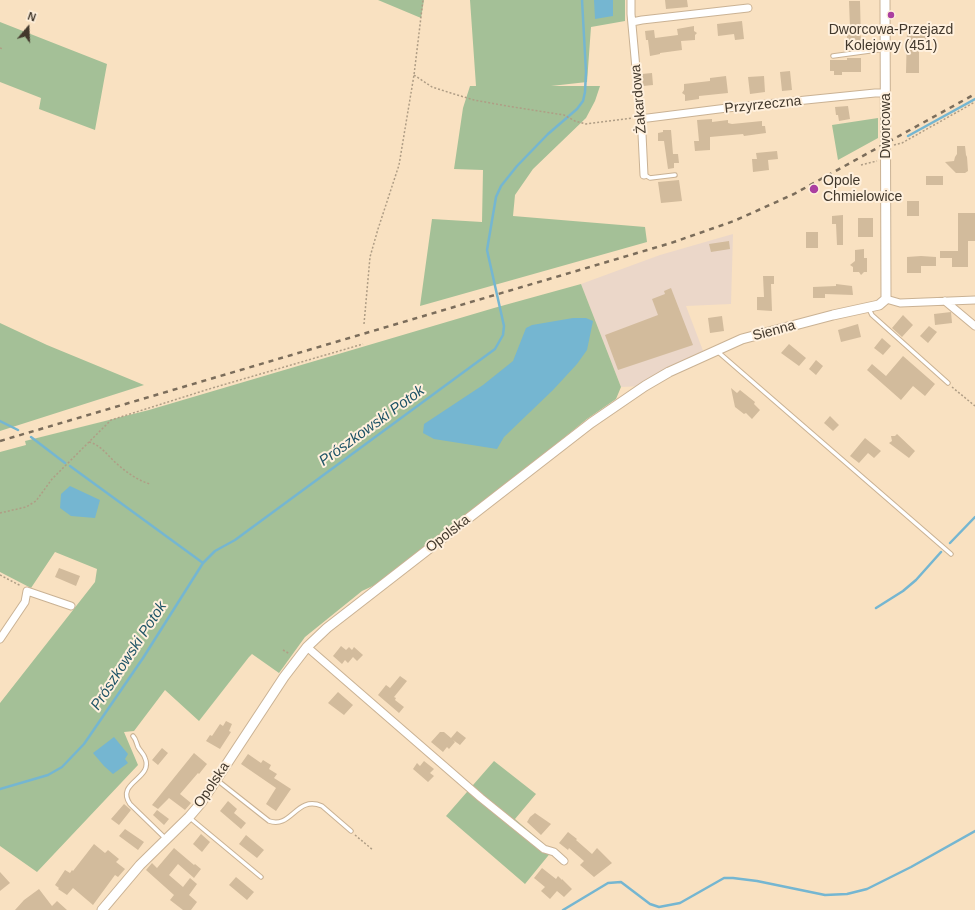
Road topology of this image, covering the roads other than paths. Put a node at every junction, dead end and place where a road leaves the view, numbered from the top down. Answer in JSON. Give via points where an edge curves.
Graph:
{"nodes":[{"id":1,"x":631,"y":0,"type":"edge"},
{"id":2,"x":885,"y":0,"type":"edge"},
{"id":3,"x":748,"y":8,"type":"dead end"},
{"id":4,"x":632,"y":22,"type":"junction"},
{"id":5,"x":886,"y":48,"type":"junction"},
{"id":6,"x":833,"y":56,"type":"dead end"},
{"id":7,"x":886,"y":93,"type":"junction"},
{"id":8,"x":640,"y":119,"type":"junction"},
{"id":9,"x":644,"y":175,"type":"joint"},
{"id":10,"x":675,"y":175,"type":"dead end"},
{"id":11,"x":886,"y":300,"type":"junction"},
{"id":12,"x":975,"y":300,"type":"edge"},
{"id":13,"x":945,"y":301,"type":"junction"},
{"id":14,"x":868,"y":307,"type":"junction"},
{"id":15,"x":975,"y":326,"type":"edge"},
{"id":16,"x":716,"y":351,"type":"junction"},
{"id":17,"x":948,"y":383,"type":"road end"},
{"id":18,"x":591,"y":423,"type":"joint"},
{"id":19,"x":951,"y":554,"type":"dead end"},
{"id":20,"x":71,"y":606,"type":"dead end"},
{"id":21,"x":0,"y":639,"type":"edge"},
{"id":22,"x":307,"y":648,"type":"junction"},
{"id":23,"x":133,"y":736,"type":"dead end"},
{"id":24,"x":217,"y":780,"type":"junction"},
{"id":25,"x":189,"y":817,"type":"junction"},
{"id":26,"x":351,"y":831,"type":"road end"},
{"id":27,"x":166,"y":840,"type":"junction"},
{"id":28,"x":564,"y":862,"type":"dead end"},
{"id":29,"x":261,"y":877,"type":"dead end"},
{"id":30,"x":102,"y":910,"type":"edge"}],
"edges":[{"from":1,"to":4,"type":"street","name":"Żakardowa"},
{"from":2,"to":5,"type":"street","name":"Dworcowa"},
{"from":3,"to":4,"type":"street"},
{"from":4,"to":8,"type":"street","name":"Żakardowa"},
{"from":5,"to":6,"type":"lane"},
{"from":5,"to":7,"type":"street","name":"Dworcowa"},
{"from":7,"to":8,"type":"street","name":"Przyrzeczna"},
{"from":7,"to":11,"type":"street","name":"Dworcowa"},
{"from":8,"to":9,"type":"street","name":"Żakardowa"},
{"from":9,"to":10,"type":"lane","via":[[650,178]]},
{"from":11,"to":13,"type":"street","via":[[900,304]]},
{"from":11,"to":14,"type":"street","name":"Sienna","via":[[879,305]]},
{"from":12,"to":13,"type":"street"},
{"from":13,"to":15,"type":"street"},
{"from":14,"to":16,"type":"street","name":"Sienna","via":[[742,339]]},
{"from":14,"to":17,"type":"lane","via":[[872,315]]},
{"from":16,"to":18,"type":"street","name":"Sienna","via":[[669,372]]},
{"from":16,"to":19,"type":"lane"},
{"from":18,"to":22,"type":"street","name":"Opolska","via":[[327,628]]},
{"from":20,"to":21,"type":"street","via":[[27,591],[25,602]]},
{"from":22,"to":24,"type":"street","name":"Opolska","via":[[284,677]]},
{"from":22,"to":28,"type":"street","via":[[482,798],[544,849],[554,852]]},
{"from":23,"to":27,"type":"lane","via":[[146,758],[146,764],[145,771],[128,788],[126,798]]},
{"from":24,"to":25,"type":"street","name":"Opolska"},
{"from":24,"to":26,"type":"lane","via":[[269,821],[279,823],[311,803],[322,806]]},
{"from":25,"to":27,"type":"street","name":"Opolska"},
{"from":25,"to":29,"type":"lane"},
{"from":27,"to":30,"type":"street","name":"Opolska","via":[[140,865]]}]}
